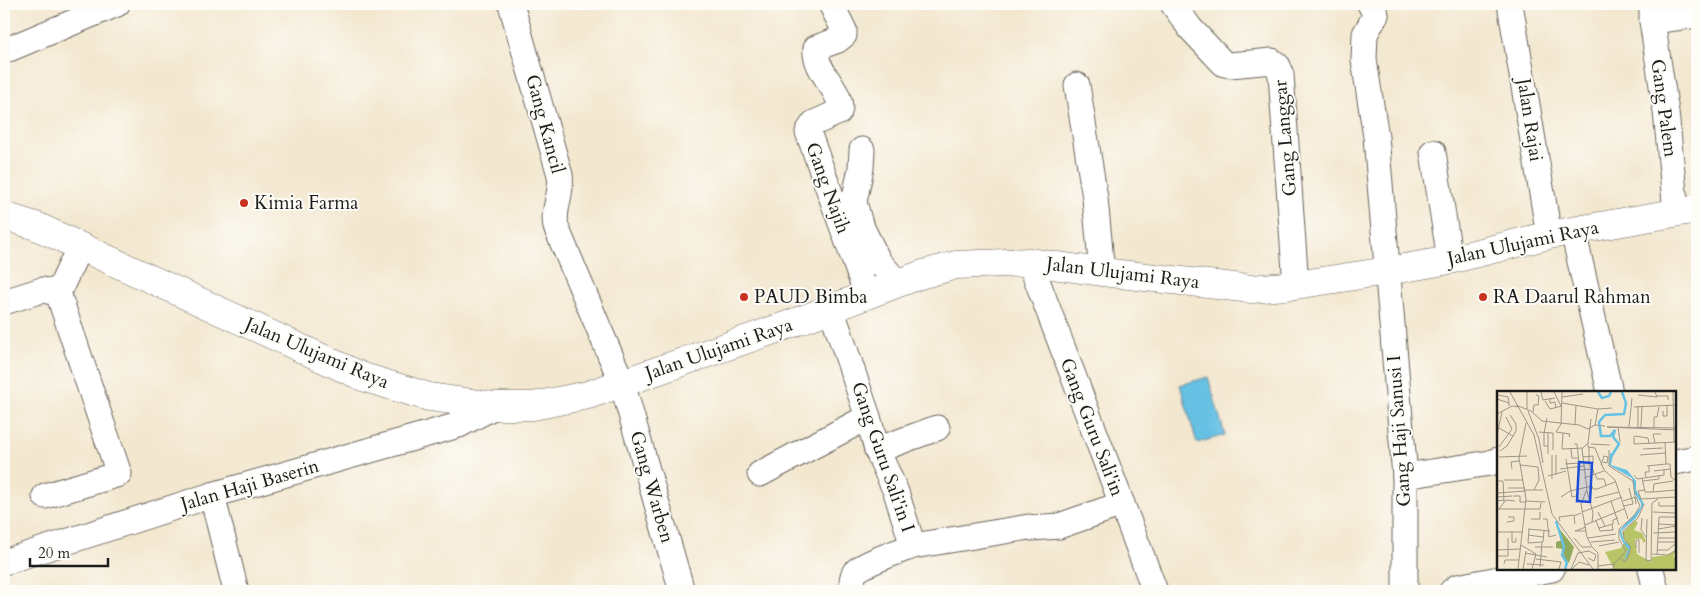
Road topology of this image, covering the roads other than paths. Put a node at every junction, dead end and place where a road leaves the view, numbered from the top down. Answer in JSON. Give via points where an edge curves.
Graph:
{"nodes":[{"id":1,"x":117,"y":4,"type":"edge"},
{"id":2,"x":511,"y":4,"type":"edge"},
{"id":3,"x":831,"y":4,"type":"edge"},
{"id":4,"x":1173,"y":4,"type":"edge"},
{"id":5,"x":1370,"y":4,"type":"edge"},
{"id":6,"x":1510,"y":4,"type":"edge"},
{"id":7,"x":1652,"y":12,"type":"edge"},
{"id":8,"x":1697,"y":15,"type":"edge"},
{"id":9,"x":4,"y":51,"type":"edge"},
{"id":10,"x":1077,"y":85,"type":"dead end"},
{"id":11,"x":862,"y":150,"type":"dead end"},
{"id":12,"x":1433,"y":152,"type":"dead end"},
{"id":13,"x":1687,"y":210,"type":"edge"},
{"id":14,"x":4,"y":216,"type":"edge"},
{"id":15,"x":1561,"y":233,"type":"junction"},
{"id":16,"x":80,"y":246,"type":"junction"},
{"id":17,"x":1450,"y":260,"type":"junction"},
{"id":18,"x":1030,"y":262,"type":"junction"},
{"id":19,"x":1387,"y":271,"type":"junction"},
{"id":20,"x":1102,"y":272,"type":"junction"},
{"id":21,"x":898,"y":283,"type":"junction"},
{"id":22,"x":1296,"y":285,"type":"junction"},
{"id":23,"x":58,"y":293,"type":"junction"},
{"id":24,"x":867,"y":295,"type":"junction"},
{"id":25,"x":4,"y":302,"type":"edge"},
{"id":26,"x":831,"y":308,"type":"junction"},
{"id":27,"x":622,"y":383,"type":"junction"},
{"id":28,"x":1610,"y":391,"type":"edge"},
{"id":29,"x":495,"y":406,"type":"junction"},
{"id":30,"x":868,"y":417,"type":"junction"},
{"id":31,"x":938,"y":428,"type":"dead end"},
{"id":32,"x":877,"y":450,"type":"junction"},
{"id":33,"x":1697,"y":458,"type":"edge"},
{"id":34,"x":1497,"y":460,"type":"edge"},
{"id":35,"x":1676,"y":462,"type":"edge"},
{"id":36,"x":760,"y":474,"type":"dead end"},
{"id":37,"x":1405,"y":476,"type":"junction"},
{"id":38,"x":212,"y":495,"type":"junction"},
{"id":39,"x":45,"y":496,"type":"dead end"},
{"id":40,"x":1122,"y":504,"type":"junction"},
{"id":41,"x":913,"y":546,"type":"junction"},
{"id":42,"x":4,"y":562,"type":"edge"},
{"id":43,"x":1546,"y":570,"type":"edge"},
{"id":44,"x":1652,"y":570,"type":"edge"},
{"id":45,"x":236,"y":591,"type":"edge"},
{"id":46,"x":682,"y":591,"type":"edge"},
{"id":47,"x":853,"y":591,"type":"edge"},
{"id":48,"x":1155,"y":591,"type":"edge"},
{"id":49,"x":1405,"y":591,"type":"edge"},
{"id":50,"x":1452,"y":591,"type":"edge"},
{"id":51,"x":1656,"y":591,"type":"edge"}],
"edges":[{"from":1,"to":9,"type":"street"},
{"from":2,"to":27,"type":"street","name":"Gang Kancil","via":[[560,175],[556,227]]},
{"from":3,"to":24,"type":"street","name":"Gang Najih","via":[[844,35],[816,48],[815,53],[816,62],[839,98],[841,107],[839,112],[814,123],[808,132]]},
{"from":4,"to":22,"type":"street","name":"Gang Langgar","via":[[1190,28],[1224,64],[1272,61],[1278,66]]},
{"from":5,"to":19,"type":"street","name":"Gang Haji Sanusi I","via":[[1376,15],[1364,34],[1364,60],[1376,137]]},
{"from":6,"to":15,"type":"street","name":"Jalan Rajai"},
{"from":7,"to":8,"type":"street"},
{"from":7,"to":13,"type":"street","name":"Gang Palem","via":[[1666,112]]},
{"from":10,"to":20,"type":"street","via":[[1095,198]]},
{"from":11,"to":21,"type":"street","via":[[854,202],[860,224],[879,262]]},
{"from":12,"to":17,"type":"street"},
{"from":13,"to":15,"type":"street","name":"Jalan Ulujami Raya"},
{"from":14,"to":16,"type":"street","name":"Jalan Ulujami Raya"},
{"from":15,"to":17,"type":"street","name":"Jalan Ulujami Raya"},
{"from":15,"to":28,"type":"street","name":"Jalan Rajai"},
{"from":16,"to":23,"type":"street"},
{"from":16,"to":29,"type":"street","name":"Jalan Ulujami Raya","via":[[362,377],[429,397]]},
{"from":17,"to":19,"type":"street","name":"Jalan Ulujami Raya"},
{"from":18,"to":20,"type":"street","name":"Jalan Ulujami Raya"},
{"from":18,"to":21,"type":"street","name":"Jalan Ulujami Raya","via":[[956,265]]},
{"from":18,"to":40,"type":"street","name":"Gang Guru Sali'in"},
{"from":19,"to":22,"type":"street","name":"Jalan Ulujami Raya"},
{"from":19,"to":37,"type":"street","name":"Gang Haji Sanusi I"},
{"from":20,"to":22,"type":"street","name":"Jalan Ulujami Raya","via":[[1252,289]]},
{"from":21,"to":24,"type":"street","name":"Jalan Ulujami Raya"},
{"from":23,"to":25,"type":"street","via":[[42,290]]},
{"from":23,"to":39,"type":"street","via":[[118,474]]},
{"from":24,"to":26,"type":"street","name":"Jalan Ulujami Raya"},
{"from":26,"to":27,"type":"street","name":"Jalan Ulujami Raya"},
{"from":26,"to":30,"type":"street","name":"Gang Guru Sali'in I"},
{"from":27,"to":29,"type":"street","name":"Jalan Ulujami Raya","via":[[565,401],[533,406]]},
{"from":27,"to":46,"type":"street","name":"Gang Warben"},
{"from":29,"to":38,"type":"street","name":"Jalan Haji Baserin","via":[[459,425]]},
{"from":30,"to":32,"type":"street","name":"Gang Guru Sali'in I"},
{"from":30,"to":36,"type":"street"},
{"from":31,"to":32,"type":"street"},
{"from":32,"to":41,"type":"street","name":"Gang Guru Sali'in I","via":[[896,492]]},
{"from":33,"to":35,"type":"street"},
{"from":34,"to":37,"type":"street"},
{"from":37,"to":49,"type":"street","name":"Gang Haji Sanusi I"},
{"from":38,"to":42,"type":"street","name":"Jalan Haji Baserin"},
{"from":38,"to":45,"type":"street"},
{"from":40,"to":41,"type":"street","name":"Gang Guru Sali'in I","via":[[1059,526],[1029,527]]},
{"from":40,"to":48,"type":"street","name":"Gang Guru Sali'in"},
{"from":41,"to":47,"type":"street","via":[[855,572]]},
{"from":43,"to":50,"type":"street","via":[[1457,586]]},
{"from":44,"to":51,"type":"street"}]}
